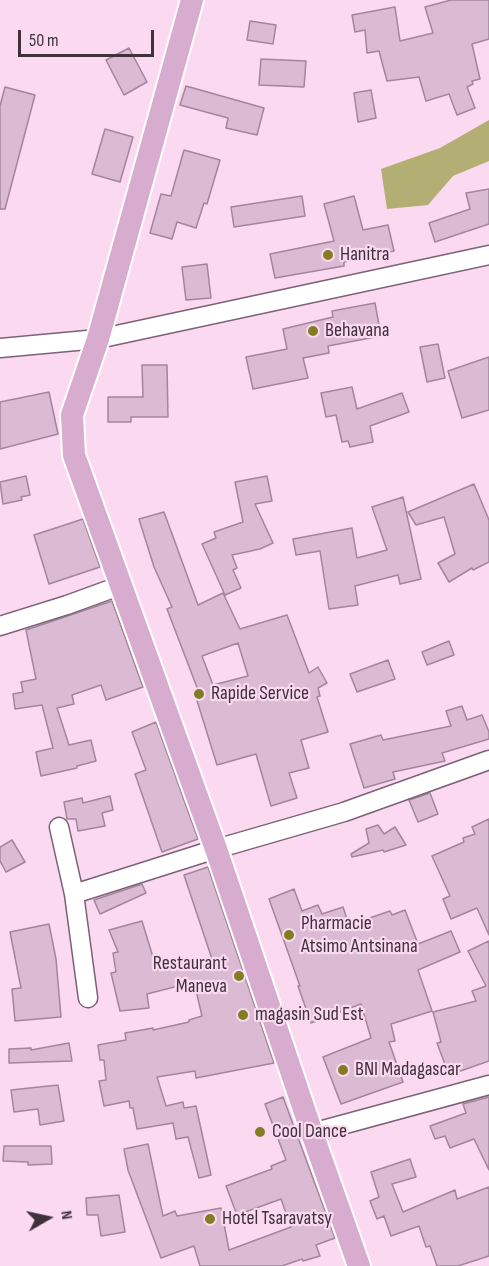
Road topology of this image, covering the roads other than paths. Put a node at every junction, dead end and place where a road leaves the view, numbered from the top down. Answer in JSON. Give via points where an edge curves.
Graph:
{"nodes":[{"id":1,"x":192,"y":0,"type":"edge"},
{"id":2,"x":489,"y":255,"type":"edge"},
{"id":3,"x":98,"y":339,"type":"junction"},
{"id":4,"x":0,"y":348,"type":"edge"},
{"id":5,"x":122,"y":585,"type":"junction"},
{"id":6,"x":0,"y":626,"type":"edge"},
{"id":7,"x":489,"y":760,"type":"edge"},
{"id":8,"x":59,"y":827,"type":"dead end"},
{"id":9,"x":216,"y":849,"type":"junction"},
{"id":10,"x":74,"y":894,"type":"junction"},
{"id":11,"x":88,"y":998,"type":"dead end"},
{"id":12,"x":489,"y":1086,"type":"edge"},
{"id":13,"x":312,"y":1133,"type":"junction"},
{"id":14,"x":359,"y":1266,"type":"edge"}],
"edges":[{"from":1,"to":3,"type":"main road"},
{"from":2,"to":3,"type":"street"},
{"from":3,"to":4,"type":"street"},
{"from":3,"to":5,"type":"main road","via":[[72,415],[74,455]]},
{"from":5,"to":6,"type":"street"},
{"from":5,"to":9,"type":"main road"},
{"from":7,"to":9,"type":"street","via":[[344,812]]},
{"from":8,"to":10,"type":"street"},
{"from":9,"to":10,"type":"street"},
{"from":9,"to":13,"type":"main road"},
{"from":10,"to":11,"type":"street"},
{"from":12,"to":13,"type":"street"},
{"from":13,"to":14,"type":"main road"}]}
